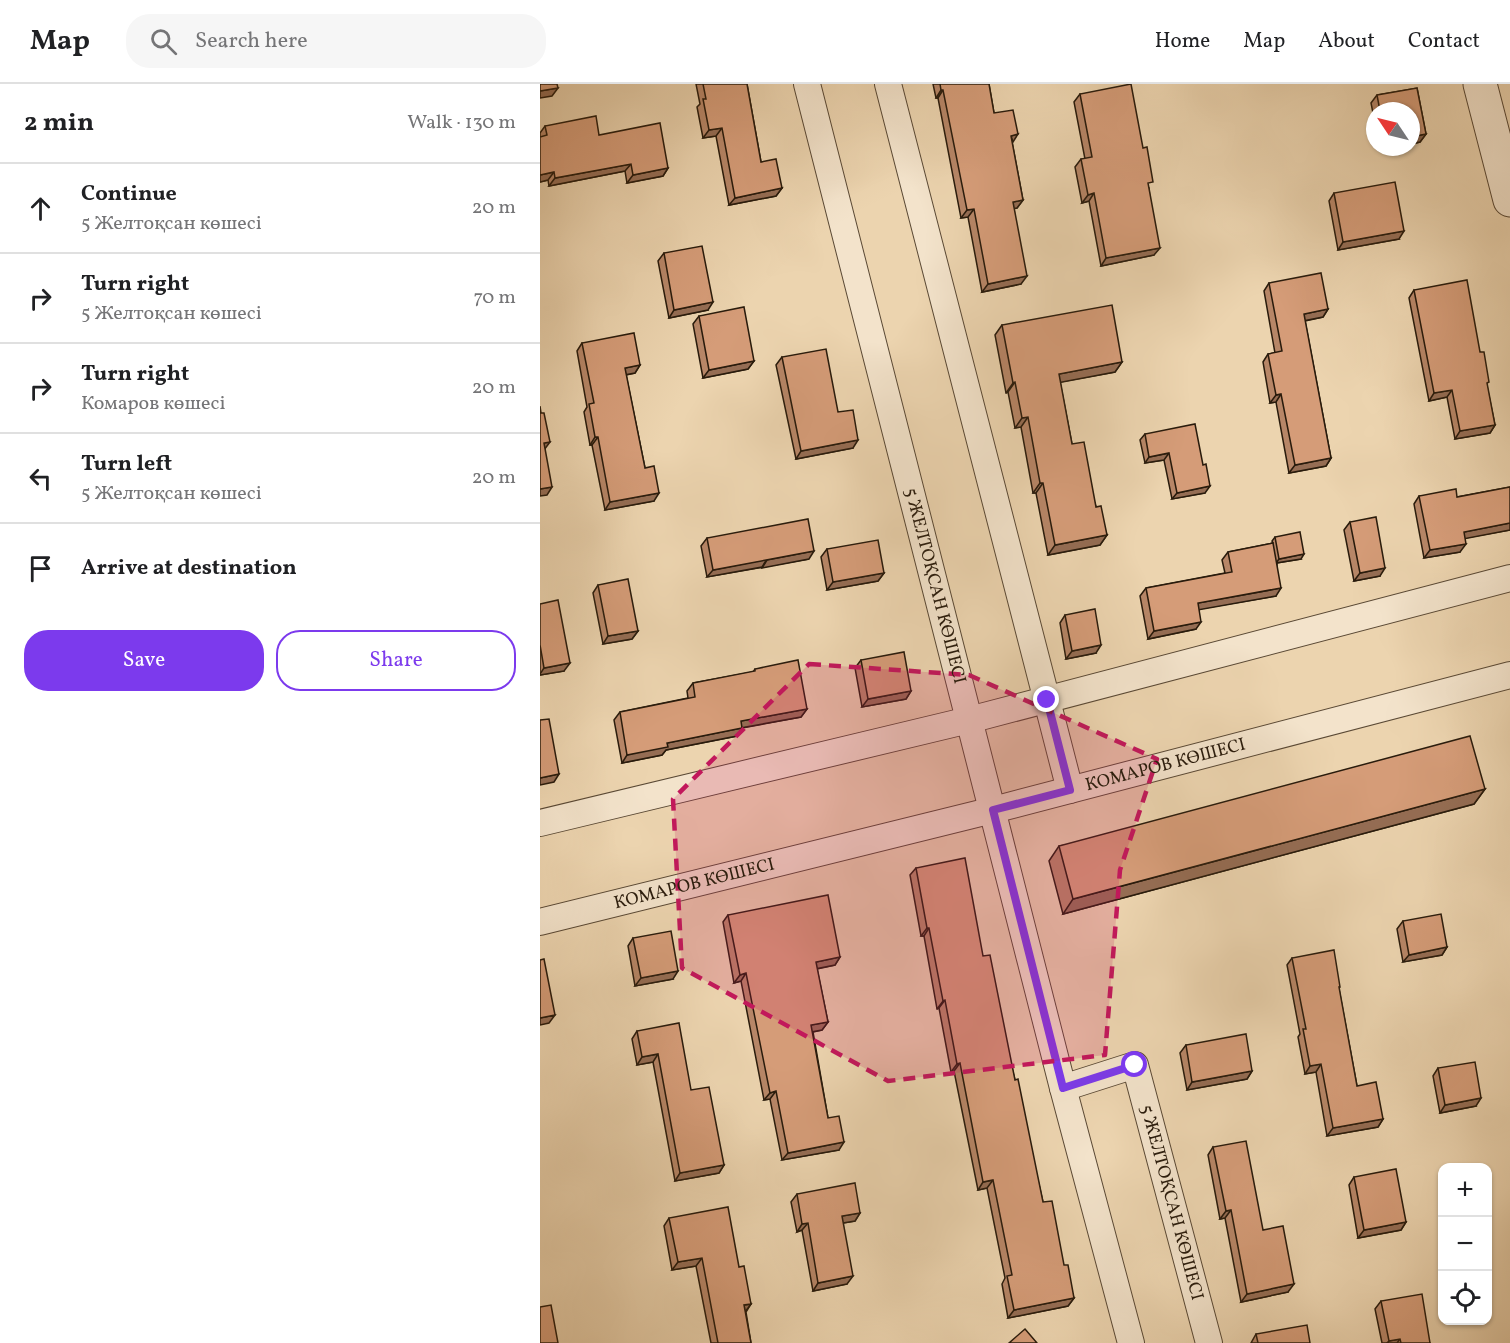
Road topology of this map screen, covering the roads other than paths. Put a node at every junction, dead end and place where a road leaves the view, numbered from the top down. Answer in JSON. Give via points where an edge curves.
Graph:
{"nodes":[{"id":1,"x":807,"y":84,"type":"edge"},
{"id":2,"x":888,"y":84,"type":"edge"},
{"id":3,"x":1480,"y":84,"type":"edge"},
{"id":4,"x":1510,"y":200,"type":"edge"},
{"id":5,"x":1510,"y":578,"type":"edge"},
{"id":6,"x":1510,"y":675,"type":"edge"},
{"id":7,"x":1047,"y":700,"type":"junction"},
{"id":8,"x":969,"y":720,"type":"junction"},
{"id":9,"x":1070,"y":790,"type":"junction"},
{"id":10,"x":993,"y":810,"type":"junction"},
{"id":11,"x":540,"y":823,"type":"edge"},
{"id":12,"x":540,"y":922,"type":"edge"},
{"id":13,"x":1063,"y":1088,"type":"junction"},
{"id":14,"x":1131,"y":1343,"type":"edge"},
{"id":15,"x":1209,"y":1343,"type":"edge"}],
"edges":[{"from":1,"to":8,"type":"street","name":"5 ЖЕЛТОҚСАН КӨШЕСІ"},
{"from":2,"to":7,"type":"street"},
{"from":3,"to":4,"type":"street"},
{"from":5,"to":7,"type":"street"},
{"from":6,"to":9,"type":"street","name":"КОМАРОВ КӨШЕСІ"},
{"from":7,"to":8,"type":"street"},
{"from":7,"to":9,"type":"street"},
{"from":8,"to":10,"type":"street","name":"5 ЖЕЛТОҚСАН КӨШЕСІ"},
{"from":8,"to":11,"type":"street"},
{"from":9,"to":10,"type":"street","name":"КОМАРОВ КӨШЕСІ"},
{"from":10,"to":12,"type":"street","name":"КОМАРОВ КӨШЕСІ"},
{"from":10,"to":13,"type":"street","name":"5 ЖЕЛТОҚСАН КӨШЕСІ"},
{"from":13,"to":14,"type":"street","name":"5 ЖЕЛТОҚСАН КӨШЕСІ"},
{"from":13,"to":15,"type":"street","name":"5 ЖЕЛТОҚСАН КӨШЕСІ","via":[[1135,1065]]}]}
